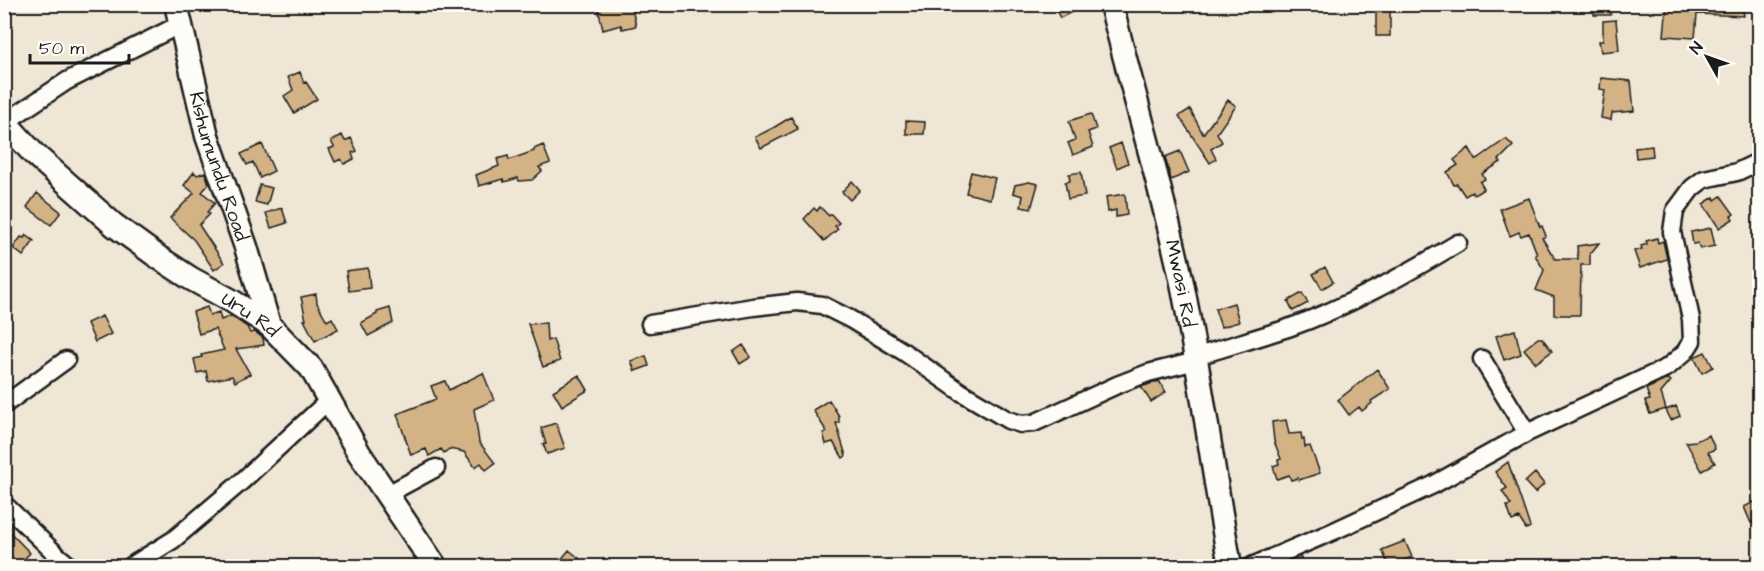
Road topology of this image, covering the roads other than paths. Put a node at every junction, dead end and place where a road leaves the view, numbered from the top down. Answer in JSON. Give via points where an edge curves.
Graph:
{"nodes":[{"id":1,"x":1111,"y":4,"type":"edge"},
{"id":2,"x":178,"y":14,"type":"edge"},
{"id":3,"x":5,"y":122,"type":"edge"},
{"id":4,"x":1760,"y":161,"type":"edge"},
{"id":5,"x":1458,"y":243,"type":"dead end"},
{"id":6,"x":650,"y":324,"type":"dead end"},
{"id":7,"x":269,"y":325,"type":"junction"},
{"id":8,"x":1195,"y":359,"type":"junction"},
{"id":9,"x":1482,"y":359,"type":"dead end"},
{"id":10,"x":66,"y":360,"type":"dead end"},
{"id":11,"x":329,"y":400,"type":"junction"},
{"id":12,"x":4,"y":405,"type":"edge"},
{"id":13,"x":1527,"y":433,"type":"junction"},
{"id":14,"x":436,"y":468,"type":"dead end"},
{"id":15,"x":386,"y":495,"type":"junction"},
{"id":16,"x":4,"y":504,"type":"edge"},
{"id":17,"x":70,"y":567,"type":"edge"},
{"id":18,"x":131,"y":567,"type":"edge"},
{"id":19,"x":435,"y":567,"type":"edge"},
{"id":20,"x":1230,"y":567,"type":"edge"},
{"id":21,"x":1252,"y":567,"type":"edge"}],
"edges":[{"from":1,"to":8,"type":"street","name":"Mwasi Rd","via":[[1156,173]]},
{"from":2,"to":3,"type":"street"},
{"from":2,"to":7,"type":"street","name":"Kishumundu Road","via":[[207,136]]},
{"from":3,"to":7,"type":"street","name":"Uru Rd","via":[[33,153],[114,225],[190,278]]},
{"from":4,"to":13,"type":"street","via":[[1737,172],[1704,179],[1675,211],[1672,232],[1691,319],[1692,341],[1685,352],[1668,367]]},
{"from":5,"to":8,"type":"street","via":[[1400,277],[1323,314]]},
{"from":6,"to":8,"type":"street","via":[[797,302],[822,305],[904,352],[961,392],[1021,424],[1034,423],[1117,385]]},
{"from":7,"to":11,"type":"street","name":"Uru Rd","via":[[311,368]]},
{"from":8,"to":20,"type":"street","name":"Mwasi Rd"},
{"from":9,"to":13,"type":"street"},
{"from":10,"to":12,"type":"street"},
{"from":11,"to":15,"type":"street","name":"Uru Rd"},
{"from":11,"to":18,"type":"street","via":[[173,540]]},
{"from":13,"to":21,"type":"street","via":[[1433,485]]},
{"from":14,"to":15,"type":"street"},
{"from":15,"to":19,"type":"street","name":"Uru Rd"},
{"from":16,"to":17,"type":"street"}]}
